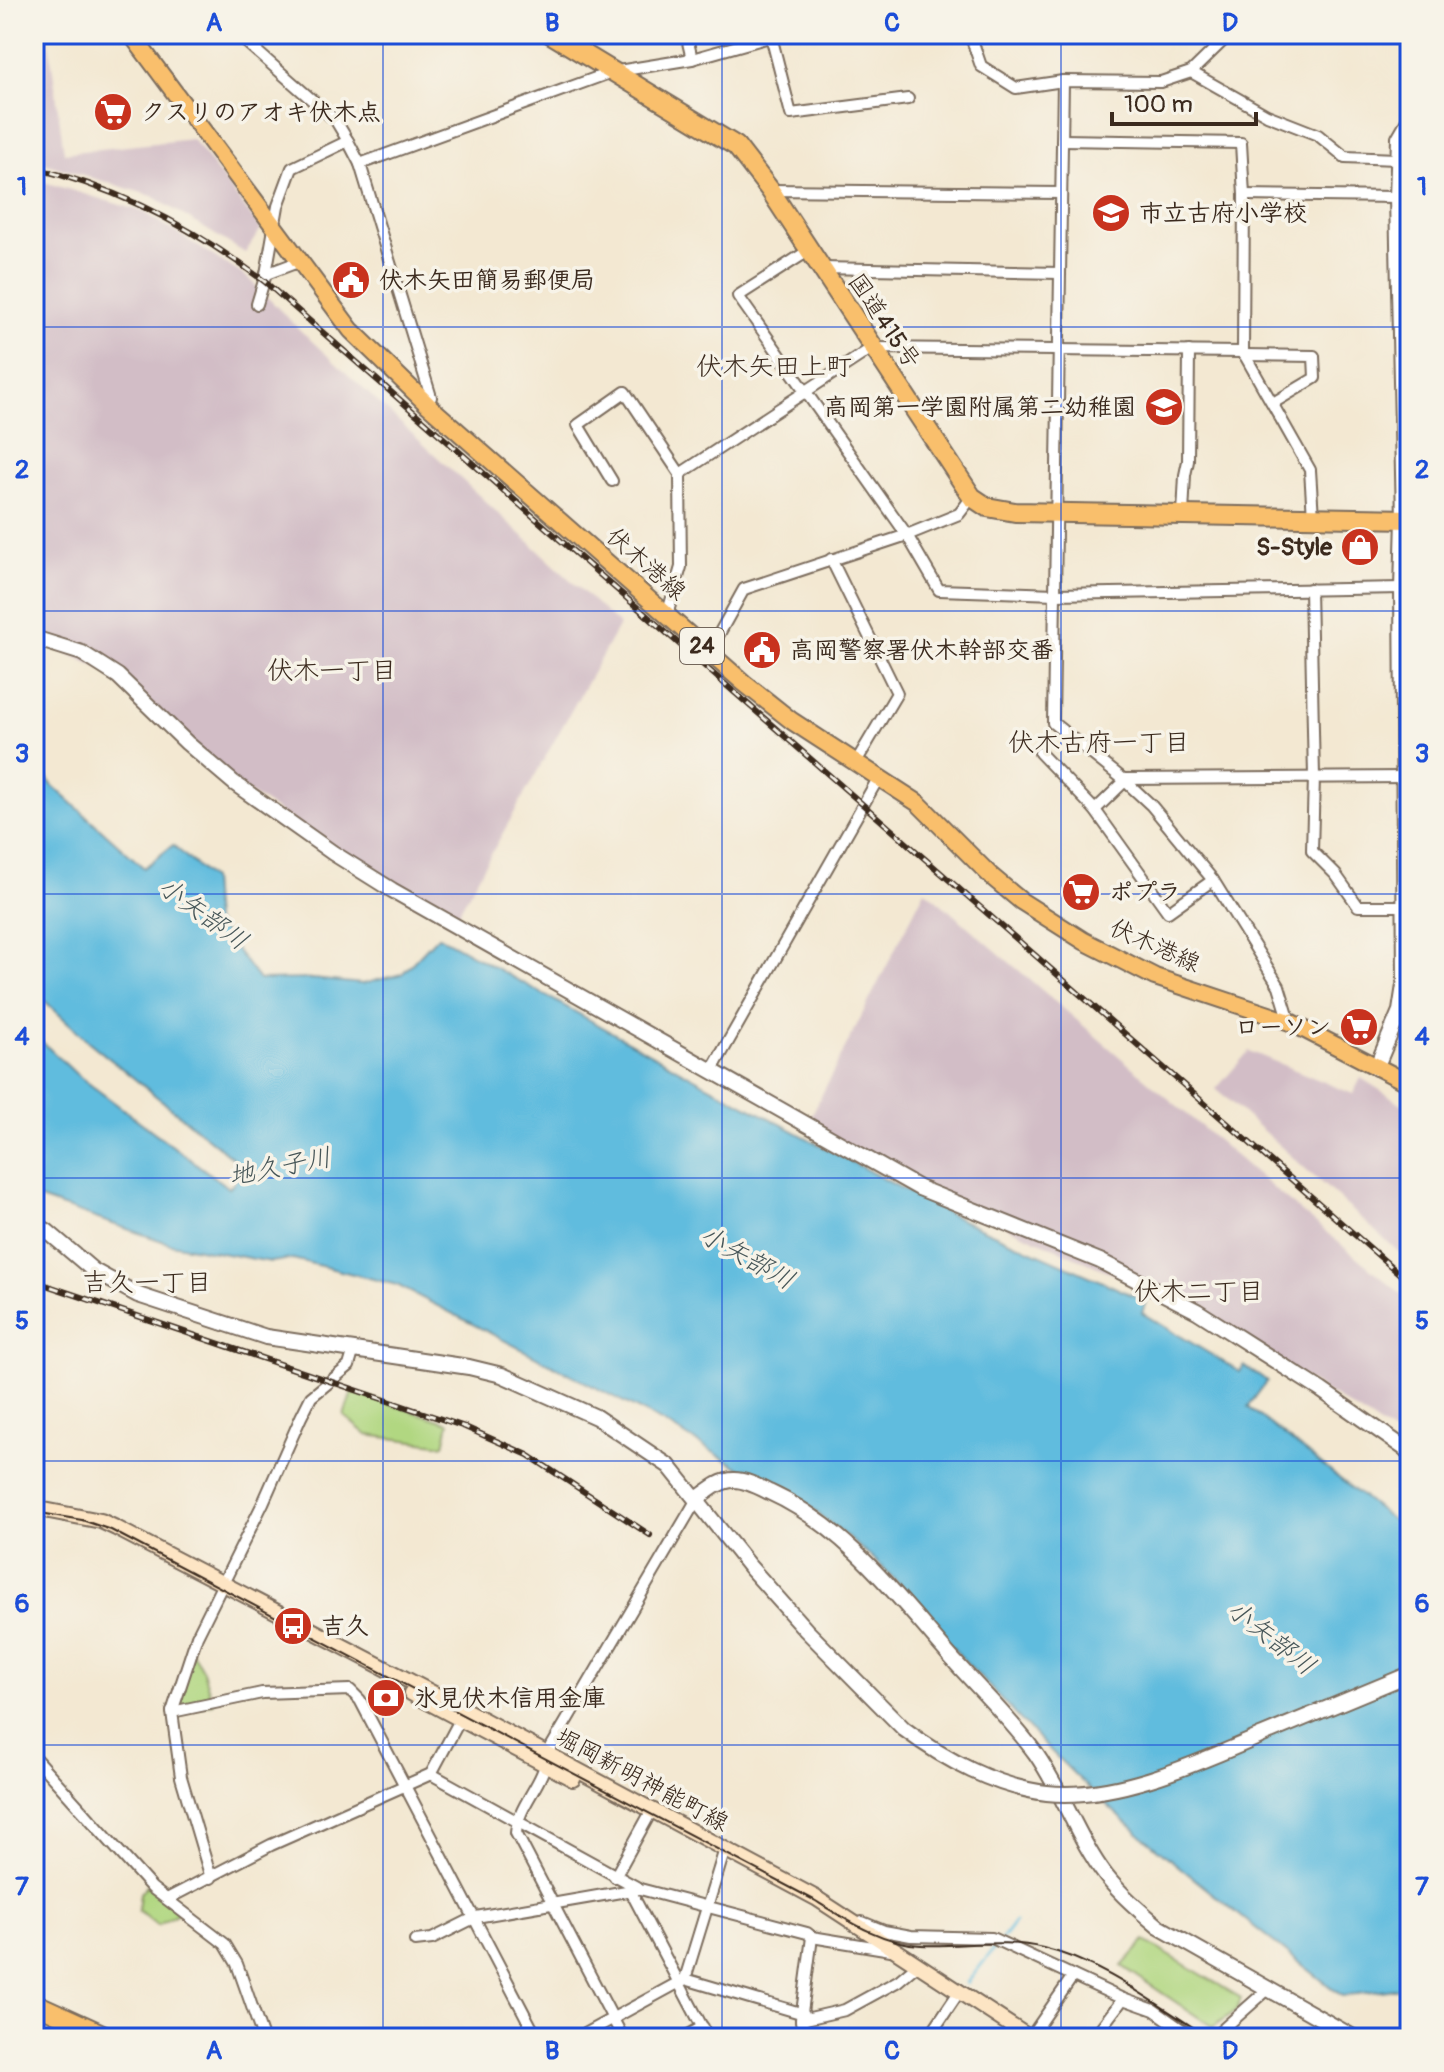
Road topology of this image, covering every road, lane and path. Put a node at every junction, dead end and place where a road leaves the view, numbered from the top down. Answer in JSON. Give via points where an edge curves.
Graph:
{"nodes":[{"id":1,"x":131,"y":34,"type":"edge"},
{"id":2,"x":237,"y":34,"type":"edge"},
{"id":3,"x":686,"y":34,"type":"edge"},
{"id":4,"x":970,"y":34,"type":"edge"},
{"id":5,"x":1230,"y":34,"type":"edge"},
{"id":6,"x":775,"y":35,"type":"edge"},
{"id":7,"x":564,"y":36,"type":"edge"},
{"id":8,"x":692,"y":59,"type":"junction"},
{"id":9,"x":612,"y":72,"type":"junction"},
{"id":10,"x":1191,"y":72,"type":"junction"},
{"id":11,"x":1063,"y":81,"type":"junction"},
{"id":12,"x":908,"y":99,"type":"dead end"},
{"id":13,"x":1410,"y":119,"type":"edge"},
{"id":14,"x":1062,"y":140,"type":"junction"},
{"id":15,"x":348,"y":141,"type":"junction"},
{"id":16,"x":1404,"y":159,"type":"edge"},
{"id":17,"x":360,"y":164,"type":"junction"},
{"id":18,"x":770,"y":190,"type":"junction"},
{"id":19,"x":1061,"y":193,"type":"junction"},
{"id":20,"x":1244,"y":195,"type":"junction"},
{"id":21,"x":1397,"y":197,"type":"junction"},
{"id":22,"x":273,"y":225,"type":"junction"},
{"id":23,"x":808,"y":251,"type":"junction"},
{"id":24,"x":298,"y":262,"type":"junction"},
{"id":25,"x":820,"y":268,"type":"junction"},
{"id":26,"x":1060,"y":273,"type":"junction"},
{"id":27,"x":266,"y":274,"type":"junction"},
{"id":28,"x":257,"y":304,"type":"dead end"},
{"id":29,"x":872,"y":348,"type":"junction"},
{"id":30,"x":1059,"y":350,"type":"junction"},
{"id":31,"x":1189,"y":351,"type":"junction"},
{"id":32,"x":1244,"y":354,"type":"junction"},
{"id":33,"x":806,"y":390,"type":"junction"},
{"id":34,"x":1273,"y":403,"type":"junction"},
{"id":35,"x":428,"y":405,"type":"junction"},
{"id":36,"x":1406,"y":434,"type":"edge"},
{"id":37,"x":680,"y":474,"type":"junction"},
{"id":38,"x":612,"y":481,"type":"dead end"},
{"id":39,"x":972,"y":497,"type":"junction"},
{"id":40,"x":1056,"y":512,"type":"junction"},
{"id":41,"x":1183,"y":514,"type":"junction"},
{"id":42,"x":1313,"y":517,"type":"junction"},
{"id":43,"x":1407,"y":519,"type":"edge"},
{"id":44,"x":907,"y":535,"type":"junction"},
{"id":45,"x":831,"y":559,"type":"junction"},
{"id":46,"x":1402,"y":588,"type":"junction"},
{"id":47,"x":1310,"y":589,"type":"junction"},
{"id":48,"x":1055,"y":594,"type":"junction"},
{"id":49,"x":667,"y":615,"type":"junction"},
{"id":50,"x":34,"y":638,"type":"edge"},
{"id":51,"x":709,"y":652,"type":"junction"},
{"id":52,"x":1040,"y":753,"type":"dead end"},
{"id":53,"x":856,"y":762,"type":"junction"},
{"id":54,"x":879,"y":777,"type":"junction"},
{"id":55,"x":1314,"y":777,"type":"junction"},
{"id":56,"x":1406,"y":777,"type":"edge"},
{"id":57,"x":1124,"y":780,"type":"junction"},
{"id":58,"x":1095,"y":810,"type":"junction"},
{"id":59,"x":1213,"y":880,"type":"junction"},
{"id":60,"x":1407,"y":906,"type":"edge"},
{"id":61,"x":1290,"y":1022,"type":"junction"},
{"id":62,"x":1376,"y":1068,"type":"junction"},
{"id":63,"x":712,"y":1070,"type":"junction"},
{"id":64,"x":1410,"y":1084,"type":"edge"},
{"id":65,"x":34,"y":1224,"type":"edge"},
{"id":66,"x":354,"y":1349,"type":"junction"},
{"id":67,"x":1410,"y":1452,"type":"edge"},
{"id":68,"x":697,"y":1499,"type":"junction"},
{"id":69,"x":34,"y":1508,"type":"edge"},
{"id":70,"x":34,"y":1517,"type":"edge"},
{"id":71,"x":221,"y":1587,"type":"junction"},
{"id":72,"x":1410,"y":1674,"type":"edge"},
{"id":73,"x":172,"y":1712,"type":"junction"},
{"id":74,"x":463,"y":1715,"type":"junction"},
{"id":75,"x":34,"y":1757,"type":"edge"},
{"id":76,"x":547,"y":1760,"type":"junction"},
{"id":77,"x":431,"y":1774,"type":"junction"},
{"id":78,"x":405,"y":1784,"type":"junction"},
{"id":79,"x":650,"y":1814,"type":"junction"},
{"id":80,"x":517,"y":1821,"type":"junction"},
{"id":81,"x":724,"y":1853,"type":"junction"},
{"id":82,"x":615,"y":1877,"type":"junction"},
{"id":83,"x":211,"y":1878,"type":"junction"},
{"id":84,"x":635,"y":1889,"type":"junction"},
{"id":85,"x":167,"y":1899,"type":"junction"},
{"id":86,"x":552,"y":1902,"type":"junction"},
{"id":87,"x":706,"y":1907,"type":"junction"},
{"id":88,"x":845,"y":1915,"type":"junction"},
{"id":89,"x":476,"y":1917,"type":"junction"},
{"id":90,"x":812,"y":1937,"type":"junction"},
{"id":91,"x":877,"y":1940,"type":"junction"},
{"id":92,"x":415,"y":1941,"type":"dead end"},
{"id":93,"x":893,"y":1950,"type":"junction"},
{"id":94,"x":917,"y":1965,"type":"junction"},
{"id":95,"x":1073,"y":1976,"type":"junction"},
{"id":96,"x":681,"y":1981,"type":"junction"},
{"id":97,"x":1267,"y":1990,"type":"junction"},
{"id":98,"x":959,"y":1992,"type":"junction"},
{"id":99,"x":1123,"y":1999,"type":"junction"},
{"id":100,"x":34,"y":2003,"type":"edge"},
{"id":101,"x":802,"y":2017,"type":"junction"},
{"id":102,"x":613,"y":2018,"type":"junction"},
{"id":103,"x":703,"y":2027,"type":"junction"},
{"id":104,"x":111,"y":2038,"type":"edge"},
{"id":105,"x":263,"y":2038,"type":"edge"},
{"id":106,"x":537,"y":2038,"type":"edge"},
{"id":107,"x":577,"y":2038,"type":"edge"},
{"id":108,"x":623,"y":2038,"type":"edge"},
{"id":109,"x":683,"y":2038,"type":"edge"},
{"id":110,"x":708,"y":2038,"type":"edge"},
{"id":111,"x":803,"y":2038,"type":"edge"},
{"id":112,"x":928,"y":2038,"type":"edge"},
{"id":113,"x":1030,"y":2038,"type":"edge"},
{"id":114,"x":1093,"y":2038,"type":"edge"},
{"id":115,"x":1194,"y":2038,"type":"edge"},
{"id":116,"x":1213,"y":2038,"type":"edge"},
{"id":117,"x":1355,"y":2038,"type":"edge"}],
"edges":[{"from":1,"to":22,"type":"main road","name":"伏木港線","number":"24"},
{"from":2,"to":15,"type":"street","via":[[336,121]]},
{"from":3,"to":8,"type":"street"},
{"from":4,"to":11,"type":"street","via":[[981,66],[1016,88]]},
{"from":5,"to":10,"type":"street"},
{"from":6,"to":8,"type":"street"},
{"from":6,"to":12,"type":"street","via":[[791,114]]},
{"from":7,"to":9,"type":"highway","name":"国道415号"},
{"from":8,"to":9,"type":"street"},
{"from":9,"to":17,"type":"street"},
{"from":9,"to":18,"type":"highway","name":"国道415号","via":[[736,146]]},
{"from":10,"to":11,"type":"street","via":[[1161,82]]},
{"from":10,"to":16,"type":"street","via":[[1267,115],[1318,135],[1345,157]]},
{"from":11,"to":14,"type":"street"},
{"from":13,"to":16,"type":"street","via":[[1399,138]]},
{"from":14,"to":19,"type":"street"},
{"from":14,"to":20,"type":"street","via":[[1241,143]]},
{"from":15,"to":17,"type":"street"},
{"from":15,"to":22,"type":"street","via":[[292,168]]},
{"from":16,"to":21,"type":"street"},
{"from":17,"to":35,"type":"street","via":[[431,397]]},
{"from":18,"to":19,"type":"street"},
{"from":18,"to":23,"type":"highway","name":"国道415号"},
{"from":19,"to":26,"type":"street"},
{"from":20,"to":21,"type":"street"},
{"from":20,"to":32,"type":"street"},
{"from":21,"to":36,"type":"street"},
{"from":22,"to":24,"type":"main road","name":"伏木港線","number":"24"},
{"from":22,"to":27,"type":"street"},
{"from":23,"to":25,"type":"highway","name":"国道415号"},
{"from":23,"to":33,"type":"street","via":[[738,296]]},
{"from":24,"to":27,"type":"street"},
{"from":24,"to":35,"type":"main road","name":"伏木港線","number":"24","via":[[351,330]]},
{"from":25,"to":26,"type":"street"},
{"from":25,"to":29,"type":"highway","name":"国道415号"},
{"from":26,"to":30,"type":"street"},
{"from":27,"to":28,"type":"street"},
{"from":29,"to":30,"type":"street"},
{"from":29,"to":33,"type":"street"},
{"from":29,"to":39,"type":"highway","name":"国道415号"},
{"from":30,"to":31,"type":"street"},
{"from":30,"to":40,"type":"street"},
{"from":31,"to":32,"type":"street"},
{"from":31,"to":41,"type":"street"},
{"from":32,"to":34,"type":"street"},
{"from":32,"to":34,"type":"street","via":[[1314,356],[1315,378]]},
{"from":33,"to":37,"type":"street"},
{"from":33,"to":44,"type":"street"},
{"from":34,"to":42,"type":"street","via":[[1310,470]]},
{"from":35,"to":49,"type":"main road","name":"伏木港線","number":"24"},
{"from":36,"to":43,"type":"street"},
{"from":37,"to":38,"type":"street","via":[[625,392],[578,425]]},
{"from":37,"to":49,"type":"street","via":[[681,567]]},
{"from":39,"to":40,"type":"highway","via":[[987,507]]},
{"from":39,"to":44,"type":"street","via":[[959,514]]},
{"from":40,"to":41,"type":"highway"},
{"from":40,"to":48,"type":"street"},
{"from":41,"to":42,"type":"highway"},
{"from":42,"to":43,"type":"highway"},
{"from":43,"to":46,"type":"street"},
{"from":44,"to":45,"type":"street"},
{"from":44,"to":48,"type":"street","via":[[939,590]]},
{"from":45,"to":51,"type":"street","via":[[744,589]]},
{"from":45,"to":53,"type":"street","via":[[897,693]]},
{"from":46,"to":47,"type":"street"},
{"from":46,"to":56,"type":"street"},
{"from":47,"to":48,"type":"street"},
{"from":47,"to":55,"type":"street"},
{"from":48,"to":57,"type":"street","via":[[1053,723]]},
{"from":49,"to":51,"type":"main road","name":"伏木港線","number":"24"},
{"from":50,"to":63,"type":"street","via":[[82,653],[118,676],[234,783],[333,853]]},
{"from":51,"to":53,"type":"main road","name":"伏木港線","number":"24","via":[[783,715]]},
{"from":52,"to":58,"type":"street"},
{"from":53,"to":54,"type":"main road","name":"伏木港線","number":"24"},
{"from":54,"to":61,"type":"main road","name":"伏木港線","number":"24","via":[[918,803],[1021,901],[1084,941],[1155,977]]},
{"from":54,"to":63,"type":"street"},
{"from":55,"to":56,"type":"street"},
{"from":55,"to":57,"type":"street"},
{"from":55,"to":60,"type":"street","via":[[1312,851],[1358,906]]},
{"from":56,"to":60,"type":"street"},
{"from":57,"to":58,"type":"street"},
{"from":57,"to":59,"type":"street"},
{"from":58,"to":59,"type":"street","via":[[1168,912]]},
{"from":59,"to":61,"type":"street","via":[[1279,986]]},
{"from":60,"to":62,"type":"street","via":[[1400,1011]]},
{"from":61,"to":62,"type":"main road","name":"伏木港線","number":"24"},
{"from":62,"to":64,"type":"main road","name":"伏木港線","number":"24"},
{"from":63,"to":67,"type":"street","via":[[919,1188],[1100,1261],[1197,1311]]},
{"from":65,"to":66,"type":"street","via":[[94,1271],[138,1295],[266,1337]]},
{"from":66,"to":68,"type":"street","via":[[469,1367],[540,1390],[596,1417],[669,1466]]},
{"from":66,"to":71,"type":"street","via":[[349,1366],[311,1397]]},
{"from":68,"to":72,"type":"street","bridge":true,"via":[[806,1630],[904,1729],[997,1782],[1049,1794],[1105,1791],[1184,1768]]},
{"from":68,"to":76,"type":"street"},
{"from":68,"to":97,"type":"street","via":[[716,1485],[734,1480],[751,1484],[793,1503],[848,1545],[1024,1738],[1106,1876],[1135,1907],[1159,1927]]},
{"from":69,"to":71,"type":"main road","name":"堀岡新明神能町線","via":[[101,1521]]},
{"from":70,"to":71,"type":"main road","name":"堀岡新明神能町線","via":[[96,1529]]},
{"from":71,"to":73,"type":"street","via":[[197,1636]]},
{"from":71,"to":74,"type":"main road","name":"堀岡新明神能町線"},
{"from":73,"to":78,"type":"street","via":[[262,1693],[350,1690]]},
{"from":73,"to":83,"type":"street","via":[[181,1777]]},
{"from":74,"to":76,"type":"main road","name":"堀岡新明神能町線"},
{"from":74,"to":77,"type":"street"},
{"from":75,"to":85,"type":"street","via":[[138,1874]]},
{"from":76,"to":79,"type":"main road","name":"堀岡新明神能町線"},
{"from":76,"to":80,"type":"street"},
{"from":77,"to":78,"type":"street"},
{"from":77,"to":80,"type":"street"},
{"from":78,"to":83,"type":"street"},
{"from":78,"to":89,"type":"street"},
{"from":79,"to":81,"type":"main road","name":"堀岡新明神能町線"},
{"from":79,"to":82,"type":"street"},
{"from":80,"to":82,"type":"street"},
{"from":80,"to":86,"type":"street","via":[[516,1833]]},
{"from":81,"to":87,"type":"street"},
{"from":81,"to":88,"type":"main road","name":"堀岡新明神能町線"},
{"from":81,"to":91,"type":"main road","name":"堀岡新明神能町線"},
{"from":82,"to":84,"type":"street"},
{"from":83,"to":85,"type":"street"},
{"from":84,"to":86,"type":"street"},
{"from":84,"to":87,"type":"street"},
{"from":84,"to":96,"type":"street"},
{"from":85,"to":105,"type":"street","via":[[225,1944]]},
{"from":86,"to":89,"type":"street"},
{"from":86,"to":102,"type":"street"},
{"from":87,"to":90,"type":"street"},
{"from":87,"to":96,"type":"street"},
{"from":88,"to":91,"type":"main road","name":"堀岡新明神能町線"},
{"from":88,"to":95,"type":"street","via":[[911,1936],[992,1938]]},
{"from":89,"to":92,"type":"street","via":[[432,1939]]},
{"from":89,"to":106,"type":"street"},
{"from":90,"to":93,"type":"street"},
{"from":90,"to":101,"type":"street"},
{"from":91,"to":93,"type":"main road","name":"堀岡新明神能町線"},
{"from":93,"to":94,"type":"main road","name":"堀岡新明神能町線"},
{"from":94,"to":98,"type":"main road","name":"堀岡新明神能町線"},
{"from":94,"to":101,"type":"street","via":[[845,2010]]},
{"from":95,"to":99,"type":"street"},
{"from":95,"to":113,"type":"street"},
{"from":96,"to":101,"type":"street"},
{"from":96,"to":102,"type":"street"},
{"from":96,"to":103,"type":"street"},
{"from":97,"to":116,"type":"street"},
{"from":97,"to":117,"type":"street"},
{"from":98,"to":112,"type":"street"},
{"from":98,"to":113,"type":"main road","name":"堀岡新明神能町線"},
{"from":99,"to":114,"type":"street"},
{"from":99,"to":115,"type":"street","via":[[1154,2010]]},
{"from":100,"to":104,"type":"highway"},
{"from":101,"to":111,"type":"street"},
{"from":102,"to":107,"type":"street"},
{"from":102,"to":108,"type":"street"},
{"from":103,"to":109,"type":"street"},
{"from":103,"to":110,"type":"street"}]}
